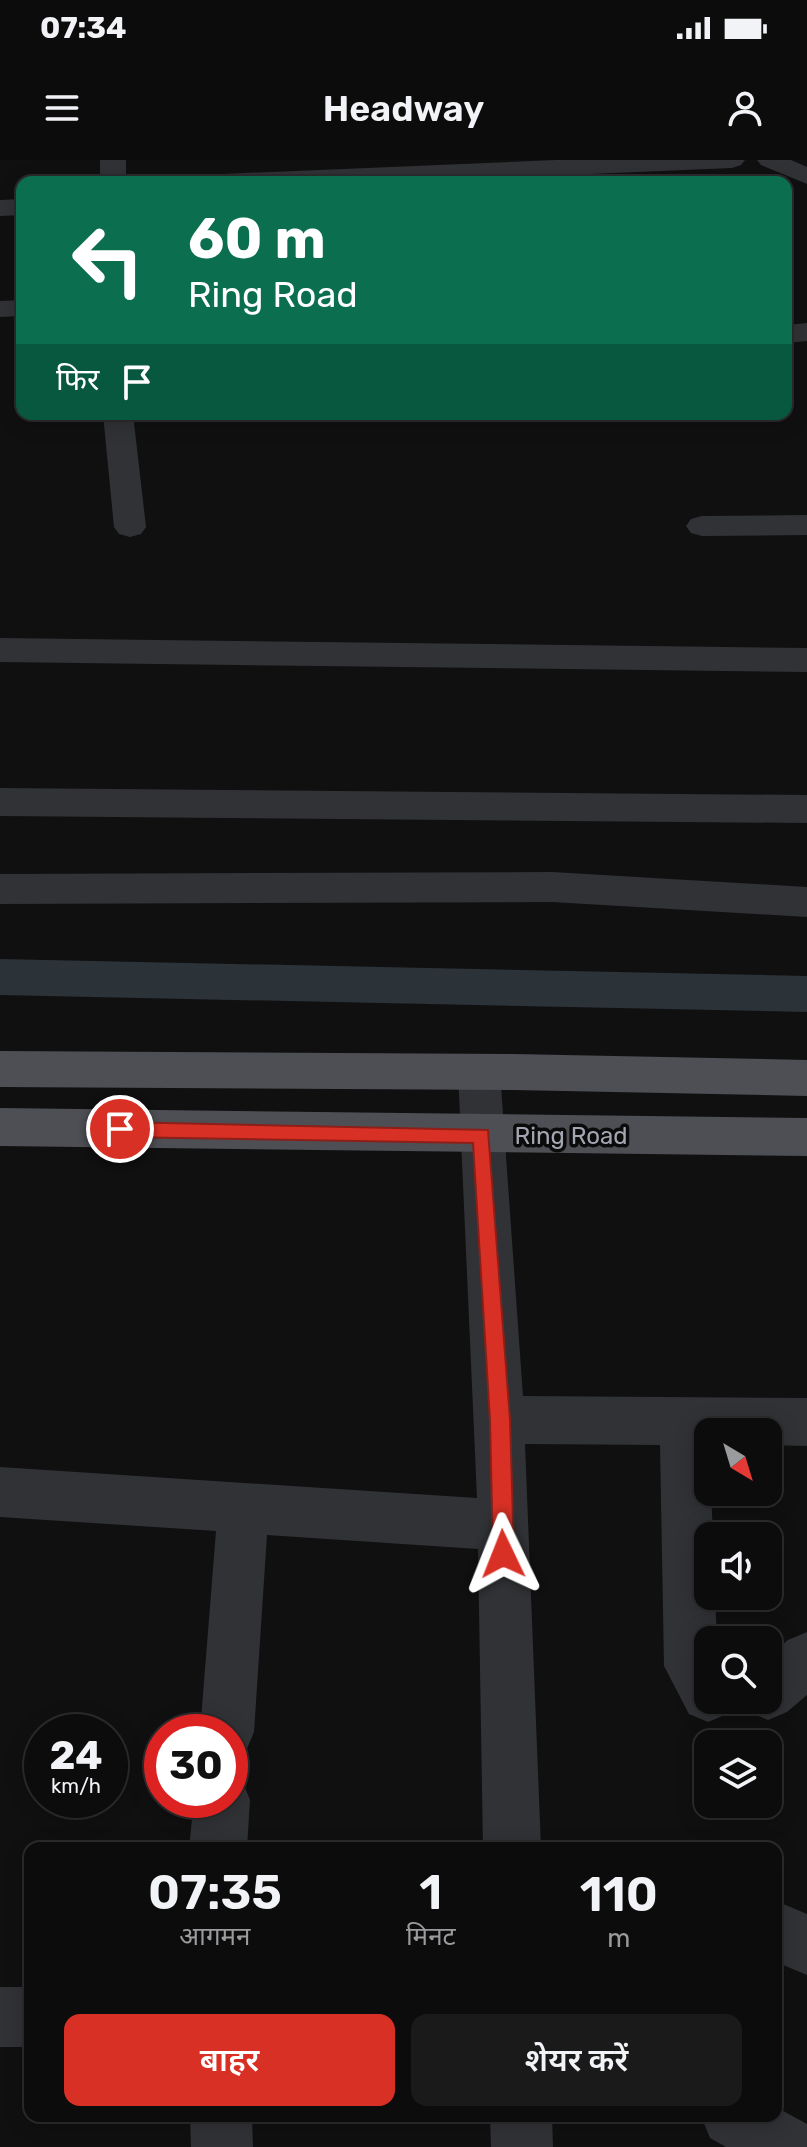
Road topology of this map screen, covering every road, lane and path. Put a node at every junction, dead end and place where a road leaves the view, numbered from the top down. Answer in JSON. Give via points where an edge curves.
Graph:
{"nodes":[{"id":1,"x":732,"y":160,"type":"edge"},
{"id":2,"x":770,"y":160,"type":"edge"},
{"id":3,"x":362,"y":168,"type":"edge"},
{"id":4,"x":590,"y":174,"type":"edge"},
{"id":5,"x":314,"y":176,"type":"edge"},
{"id":6,"x":430,"y":176,"type":"edge"},
{"id":7,"x":489,"y":176,"type":"edge"},
{"id":8,"x":807,"y":176,"type":"edge"},
{"id":9,"x":119,"y":420,"type":"edge"},
{"id":10,"x":807,"y":525,"type":"edge"},
{"id":11,"x":702,"y":526,"type":"dead end"},
{"id":12,"x":130,"y":527,"type":"dead end"},
{"id":13,"x":0,"y":650,"type":"edge"},
{"id":14,"x":807,"y":660,"type":"edge"},
{"id":15,"x":0,"y":802,"type":"edge"},
{"id":16,"x":807,"y":809,"type":"edge"},
{"id":17,"x":0,"y":889,"type":"edge"},
{"id":18,"x":807,"y":902,"type":"edge"},
{"id":19,"x":0,"y":1069,"type":"edge"},
{"id":20,"x":479,"y":1072,"type":"junction"},
{"id":21,"x":807,"y":1078,"type":"edge"},
{"id":22,"x":0,"y":1127,"type":"edge"},
{"id":23,"x":482,"y":1135,"type":"junction"},
{"id":24,"x":807,"y":1137,"type":"edge"},
{"id":25,"x":500,"y":1420,"type":"junction"},
{"id":26,"x":684,"y":1421,"type":"junction"},
{"id":27,"x":807,"y":1422,"type":"edge"},
{"id":28,"x":0,"y":1492,"type":"edge"},
{"id":29,"x":243,"y":1507,"type":"junction"},
{"id":30,"x":502,"y":1525,"type":"junction"},
{"id":31,"x":807,"y":1659,"type":"edge"},
{"id":32,"x":694,"y":1671,"type":"edge"},
{"id":33,"x":782,"y":1681,"type":"edge"},
{"id":34,"x":228,"y":1714,"type":"edge"},
{"id":35,"x":220,"y":1818,"type":"edge"},
{"id":36,"x":218,"y":1842,"type":"edge"},
{"id":37,"x":512,"y":1842,"type":"edge"},
{"id":38,"x":782,"y":1933,"type":"edge"},
{"id":39,"x":807,"y":1946,"type":"edge"},
{"id":40,"x":0,"y":2017,"type":"edge"},
{"id":41,"x":24,"y":2017,"type":"edge"},
{"id":42,"x":221,"y":2122,"type":"edge"},
{"id":43,"x":521,"y":2122,"type":"edge"},
{"id":44,"x":222,"y":2147,"type":"edge"},
{"id":45,"x":522,"y":2147,"type":"edge"}],
"edges":[{"from":1,"to":4,"type":"street"},
{"from":2,"to":8,"type":"street"},
{"from":3,"to":5,"type":"street"},
{"from":3,"to":6,"type":"street"},
{"from":4,"to":7,"type":"street"},
{"from":9,"to":12,"type":"street"},
{"from":10,"to":11,"type":"street"},
{"from":13,"to":14,"type":"street"},
{"from":15,"to":16,"type":"street"},
{"from":17,"to":18,"type":"street","via":[[552,887]]},
{"from":19,"to":20,"type":"main road"},
{"from":20,"to":21,"type":"main road"},
{"from":20,"to":23,"type":"street"},
{"from":22,"to":23,"type":"main road","name":"Ring Road"},
{"from":23,"to":24,"type":"main road","name":"Ring Road"},
{"from":23,"to":25,"type":"street"},
{"from":25,"to":26,"type":"street"},
{"from":25,"to":30,"type":"street"},
{"from":26,"to":27,"type":"street"},
{"from":26,"to":32,"type":"street"},
{"from":28,"to":29,"type":"street"},
{"from":29,"to":30,"type":"street"},
{"from":29,"to":34,"type":"street"},
{"from":30,"to":37,"type":"street"},
{"from":31,"to":33,"type":"street"},
{"from":35,"to":36,"type":"street"},
{"from":38,"to":39,"type":"street"},
{"from":40,"to":41,"type":"street"},
{"from":42,"to":44,"type":"street"},
{"from":43,"to":45,"type":"street"}]}
